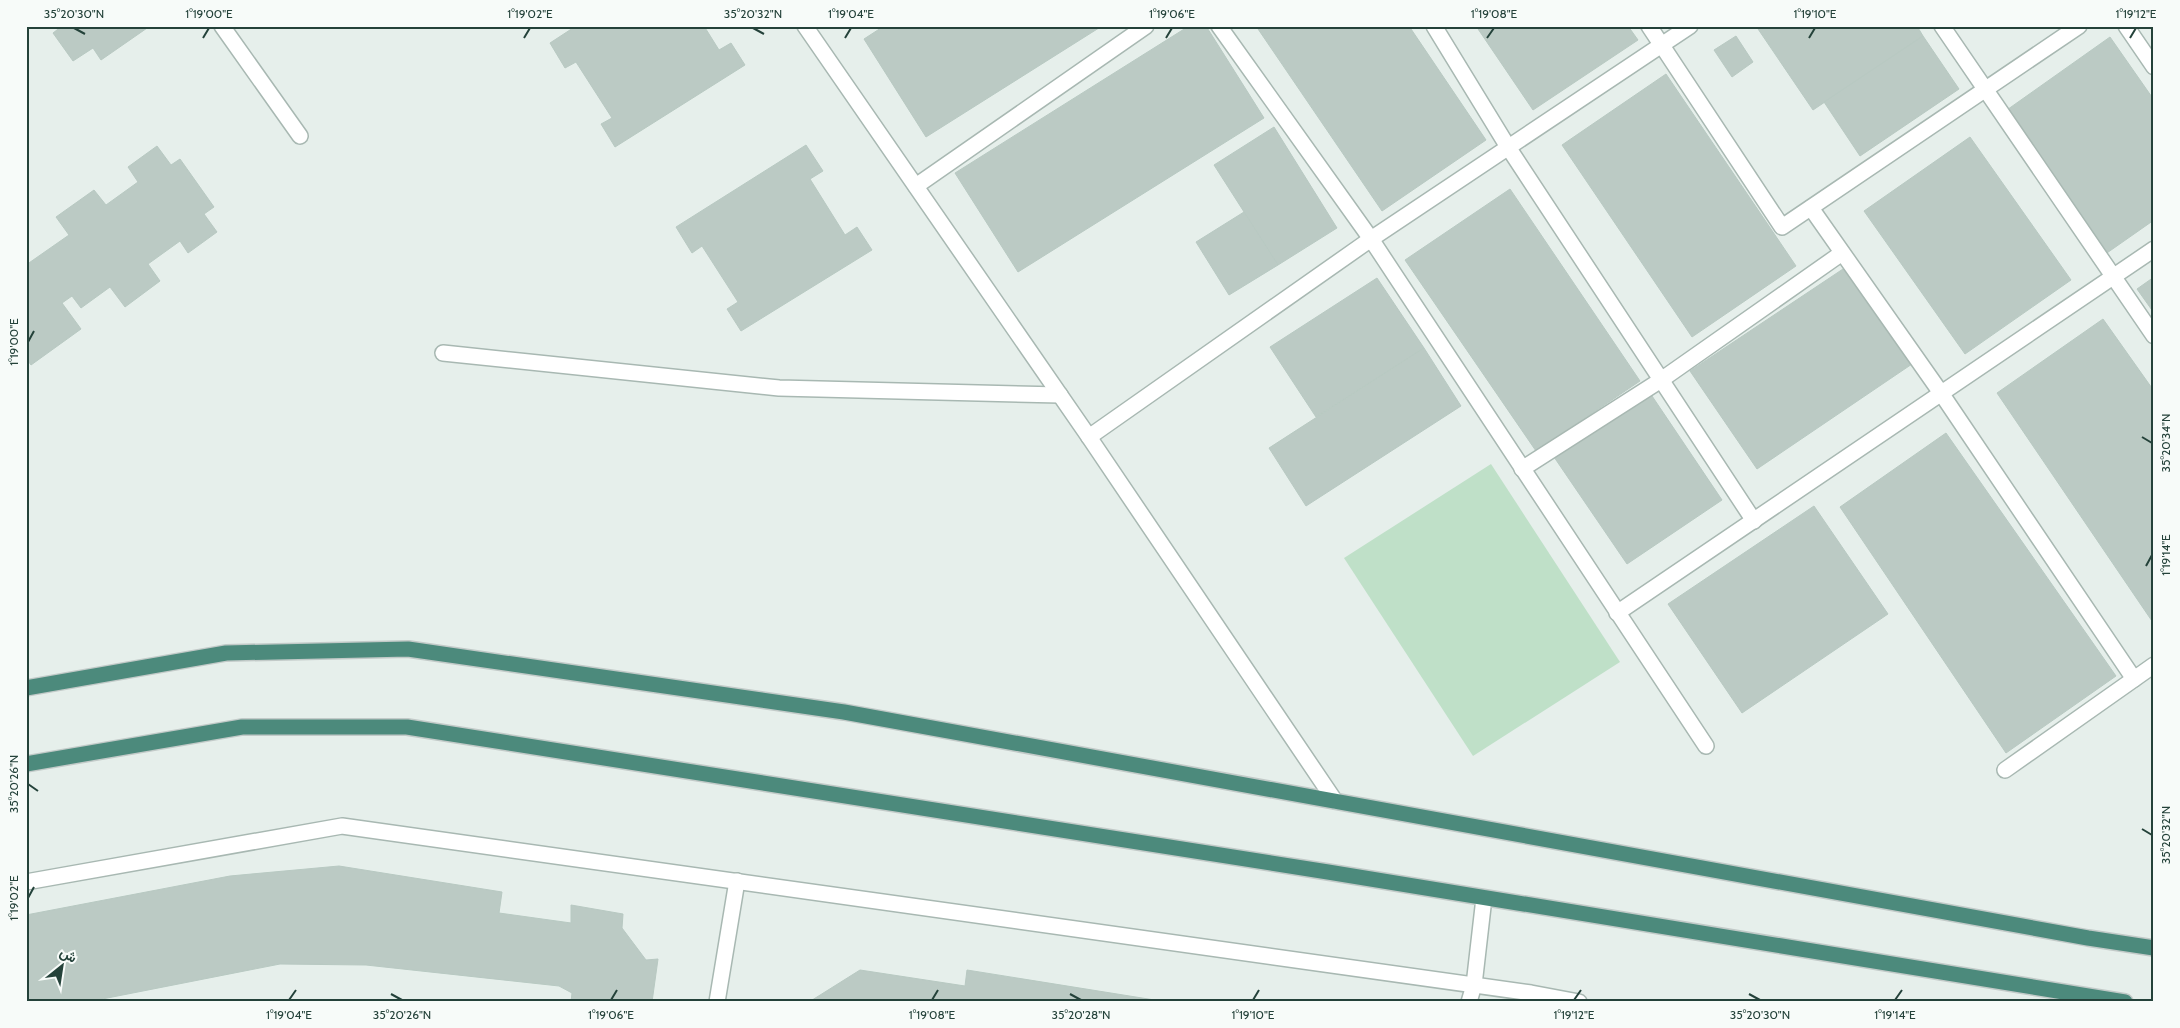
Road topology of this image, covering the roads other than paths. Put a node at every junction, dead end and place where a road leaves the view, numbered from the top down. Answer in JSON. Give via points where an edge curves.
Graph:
{"nodes":[{"id":1,"x":222,"y":26,"type":"edge"},
{"id":2,"x":1146,"y":26,"type":"edge"},
{"id":3,"x":1219,"y":26,"type":"edge"},
{"id":4,"x":1434,"y":26,"type":"edge"},
{"id":5,"x":1649,"y":26,"type":"edge"},
{"id":6,"x":1690,"y":26,"type":"edge"},
{"id":7,"x":1942,"y":26,"type":"edge"},
{"id":8,"x":2079,"y":26,"type":"edge"},
{"id":9,"x":2126,"y":26,"type":"edge"},
{"id":10,"x":811,"y":29,"type":"edge"},
{"id":11,"x":1662,"y":44,"type":"junction"},
{"id":12,"x":2154,"y":67,"type":"edge"},
{"id":13,"x":1986,"y":91,"type":"junction"},
{"id":14,"x":300,"y":136,"type":"dead end"},
{"id":15,"x":1508,"y":147,"type":"junction"},
{"id":16,"x":916,"y":186,"type":"junction"},
{"id":17,"x":1811,"y":208,"type":"junction"},
{"id":18,"x":1371,"y":239,"type":"junction"},
{"id":19,"x":2154,"y":248,"type":"edge"},
{"id":20,"x":1842,"y":253,"type":"junction"},
{"id":21,"x":2114,"y":278,"type":"junction"},
{"id":22,"x":2154,"y":336,"type":"edge"},
{"id":23,"x":443,"y":353,"type":"dead end"},
{"id":24,"x":1662,"y":380,"type":"junction"},
{"id":25,"x":1941,"y":393,"type":"junction"},
{"id":26,"x":1060,"y":395,"type":"junction"},
{"id":27,"x":1089,"y":437,"type":"junction"},
{"id":28,"x":1522,"y":468,"type":"junction"},
{"id":29,"x":1754,"y":520,"type":"junction"},
{"id":30,"x":1617,"y":613,"type":"junction"},
{"id":31,"x":2154,"y":665,"type":"edge"},
{"id":32,"x":2134,"y":679,"type":"junction"},
{"id":33,"x":26,"y":688,"type":"edge"},
{"id":34,"x":1706,"y":746,"type":"dead end"},
{"id":35,"x":26,"y":764,"type":"edge"},
{"id":36,"x":2006,"y":770,"type":"dead end"},
{"id":37,"x":1336,"y":801,"type":"junction"},
{"id":38,"x":737,"y":881,"type":"junction"},
{"id":39,"x":26,"y":882,"type":"edge"},
{"id":40,"x":1484,"y":898,"type":"junction"},
{"id":41,"x":2154,"y":948,"type":"edge"},
{"id":42,"x":1474,"y":985,"type":"junction"},
{"id":43,"x":717,"y":1002,"type":"edge"},
{"id":44,"x":1469,"y":1002,"type":"edge"},
{"id":45,"x":1579,"y":1002,"type":"edge"},
{"id":46,"x":2125,"y":1002,"type":"edge"}],
"edges":[{"from":1,"to":14,"type":"street"},
{"from":2,"to":16,"type":"street"},
{"from":3,"to":18,"type":"street"},
{"from":4,"to":15,"type":"street"},
{"from":5,"to":11,"type":"street"},
{"from":6,"to":11,"type":"street"},
{"from":7,"to":13,"type":"street"},
{"from":8,"to":13,"type":"street"},
{"from":9,"to":12,"type":"street"},
{"from":10,"to":16,"type":"street"},
{"from":11,"to":15,"type":"street"},
{"from":11,"to":17,"type":"street","via":[[1782,227]]},
{"from":13,"to":17,"type":"street"},
{"from":13,"to":21,"type":"street"},
{"from":15,"to":18,"type":"street"},
{"from":15,"to":24,"type":"street"},
{"from":16,"to":26,"type":"street"},
{"from":17,"to":20,"type":"street"},
{"from":18,"to":27,"type":"street"},
{"from":18,"to":28,"type":"street"},
{"from":19,"to":21,"type":"street"},
{"from":20,"to":24,"type":"street"},
{"from":20,"to":25,"type":"street"},
{"from":21,"to":22,"type":"street"},
{"from":21,"to":25,"type":"street"},
{"from":23,"to":26,"type":"street","via":[[779,388]]},
{"from":24,"to":28,"type":"street"},
{"from":24,"to":29,"type":"street"},
{"from":25,"to":29,"type":"street"},
{"from":25,"to":32,"type":"street"},
{"from":26,"to":27,"type":"street"},
{"from":27,"to":37,"type":"street"},
{"from":28,"to":30,"type":"street"},
{"from":29,"to":30,"type":"street"},
{"from":30,"to":34,"type":"street"},
{"from":31,"to":32,"type":"street"},
{"from":32,"to":36,"type":"street"},
{"from":33,"to":37,"type":"highway","via":[[226,653],[408,649],[844,712]]},
{"from":35,"to":40,"type":"highway","via":[[242,727],[407,726]]},
{"from":37,"to":41,"type":"highway"},
{"from":38,"to":39,"type":"street","via":[[342,826]]},
{"from":38,"to":42,"type":"street"},
{"from":38,"to":43,"type":"street"},
{"from":40,"to":42,"type":"street"},
{"from":40,"to":46,"type":"highway"},
{"from":42,"to":44,"type":"street"},
{"from":42,"to":45,"type":"street"}]}
